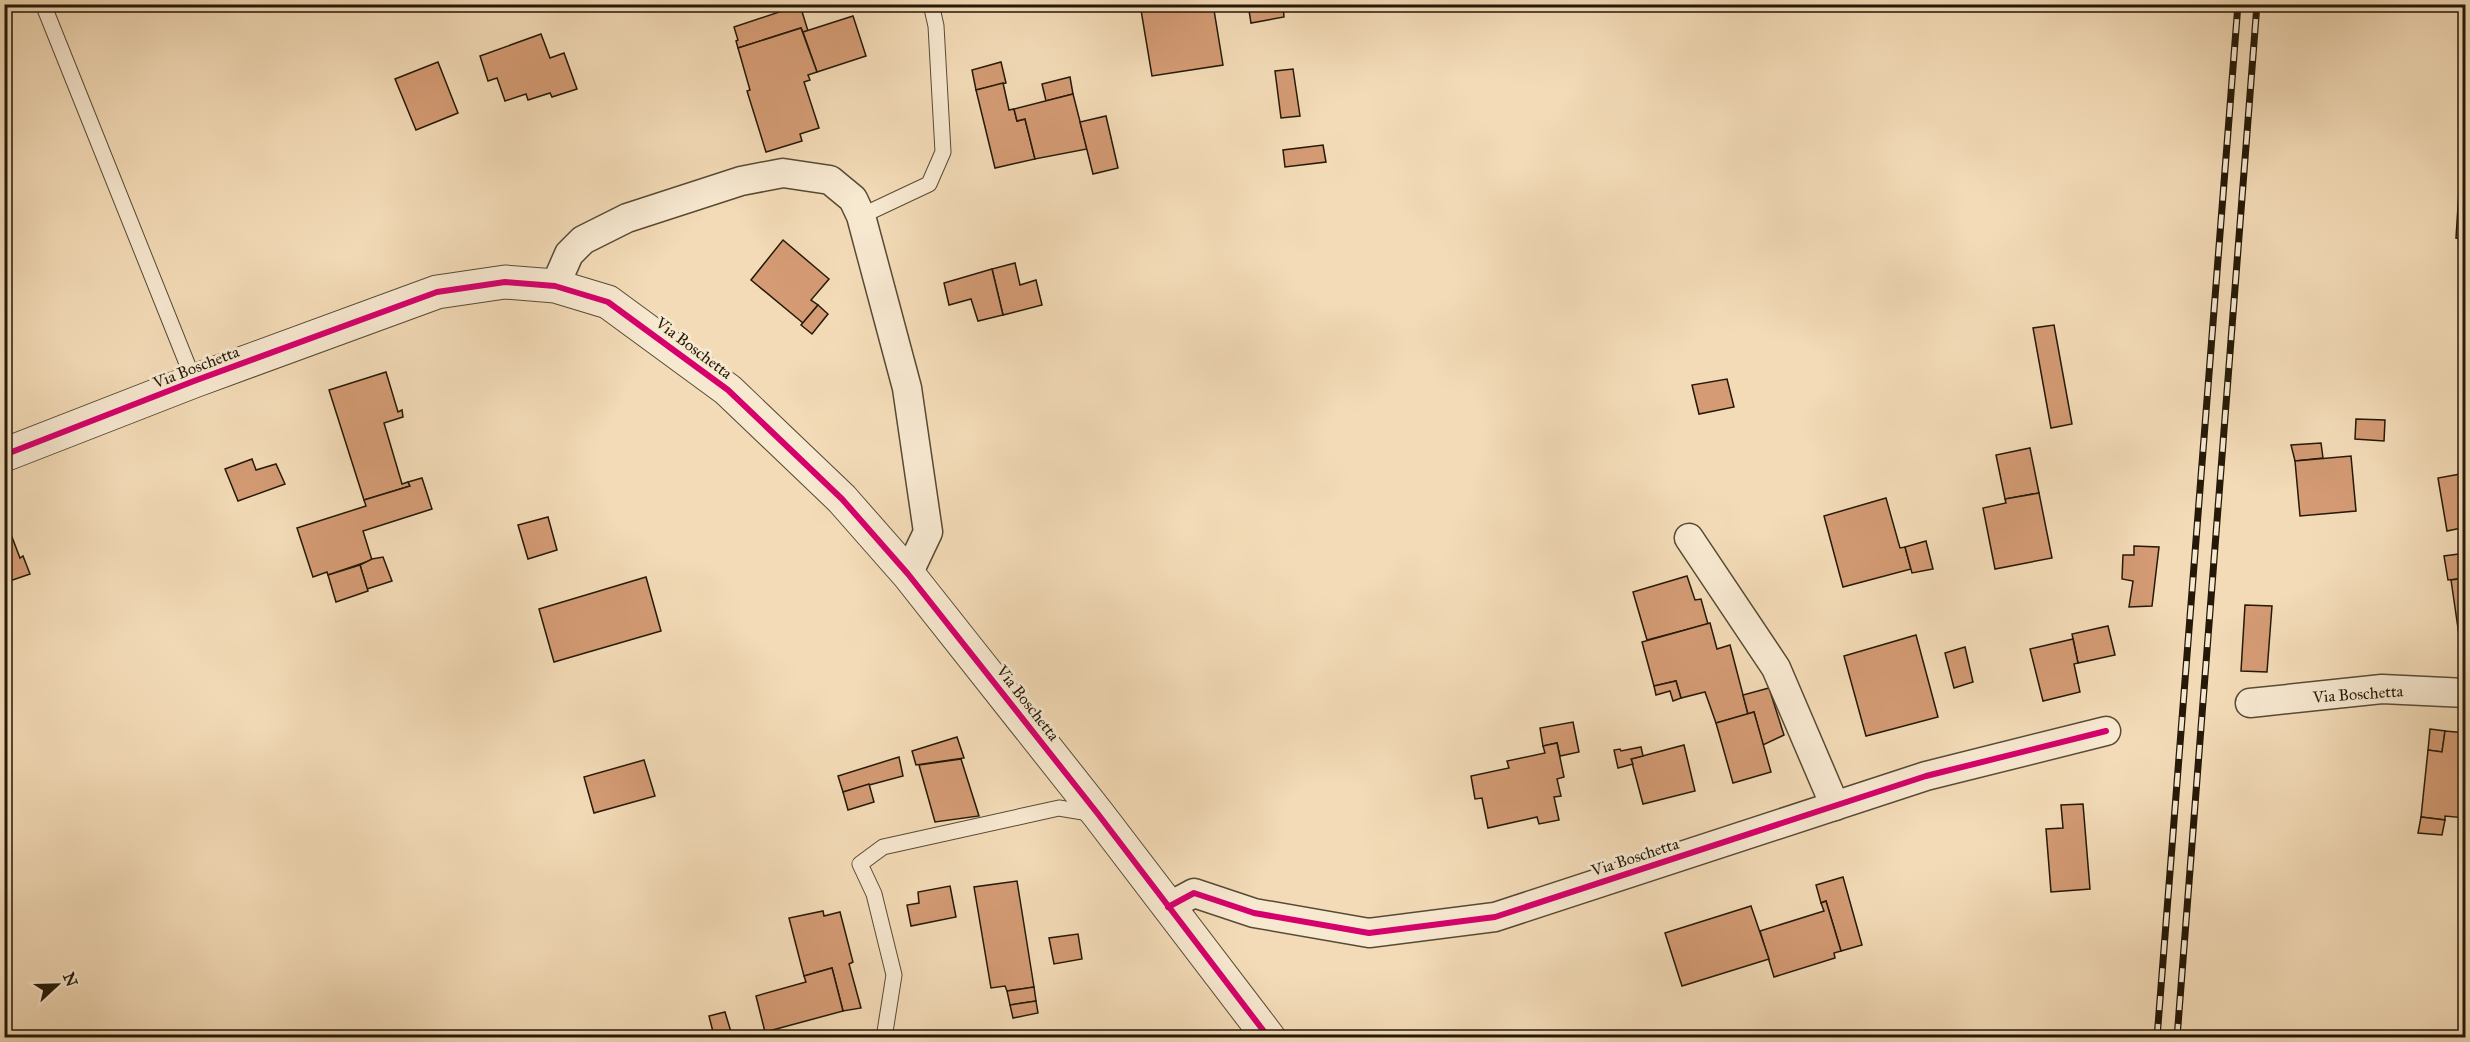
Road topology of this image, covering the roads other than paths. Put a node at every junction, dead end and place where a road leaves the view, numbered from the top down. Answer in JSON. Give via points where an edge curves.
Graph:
{"nodes":[{"id":1,"x":43,"y":4,"type":"edge"},
{"id":2,"x":932,"y":4,"type":"edge"},
{"id":3,"x":861,"y":216,"type":"junction"},
{"id":4,"x":555,"y":286,"type":"junction"},
{"id":5,"x":194,"y":381,"type":"junction"},
{"id":6,"x":4,"y":455,"type":"edge"},
{"id":7,"x":1689,"y":538,"type":"dead end"},
{"id":8,"x":908,"y":574,"type":"junction"},
{"id":9,"x":2466,"y":693,"type":"edge"},
{"id":10,"x":2250,"y":703,"type":"dead end"},
{"id":11,"x":2106,"y":731,"type":"dead end"},
{"id":12,"x":1835,"y":806,"type":"junction"},
{"id":13,"x":1098,"y":814,"type":"junction"},
{"id":14,"x":1168,"y":906,"type":"junction"},
{"id":15,"x":884,"y":1038,"type":"edge"},
{"id":16,"x":1269,"y":1038,"type":"edge"}],
"edges":[{"from":1,"to":5,"type":"lane"},
{"from":2,"to":3,"type":"lane","via":[[943,152],[929,184]]},
{"from":3,"to":4,"type":"street","via":[[853,199],[830,180],[783,173],[741,181],[627,218],[583,240],[569,254]]},
{"from":3,"to":8,"type":"street","via":[[907,388],[928,532]]},
{"from":4,"to":5,"type":"street","name":"Via Boschetta","via":[[505,282],[437,292]]},
{"from":4,"to":8,"type":"street","name":"Via Boschetta","via":[[608,302],[728,390],[842,499]]},
{"from":5,"to":6,"type":"street","name":"Via Boschetta"},
{"from":7,"to":12,"type":"street","via":[[1776,668]]},
{"from":8,"to":13,"type":"street","name":"Via Boschetta"},
{"from":9,"to":10,"type":"street","name":"Via Boschetta","via":[[2382,689]]},
{"from":11,"to":12,"type":"street","name":"Via Boschetta","via":[[1926,776]]},
{"from":12,"to":14,"type":"street","name":"Via Boschetta","via":[[1495,917],[1369,933],[1254,912],[1194,893]]},
{"from":13,"to":14,"type":"street","name":"Via Boschetta"},
{"from":13,"to":15,"type":"lane","via":[[1059,808],[883,847],[860,864],[874,894],[894,975]]},
{"from":14,"to":16,"type":"street","name":"Via Boschetta"}]}
